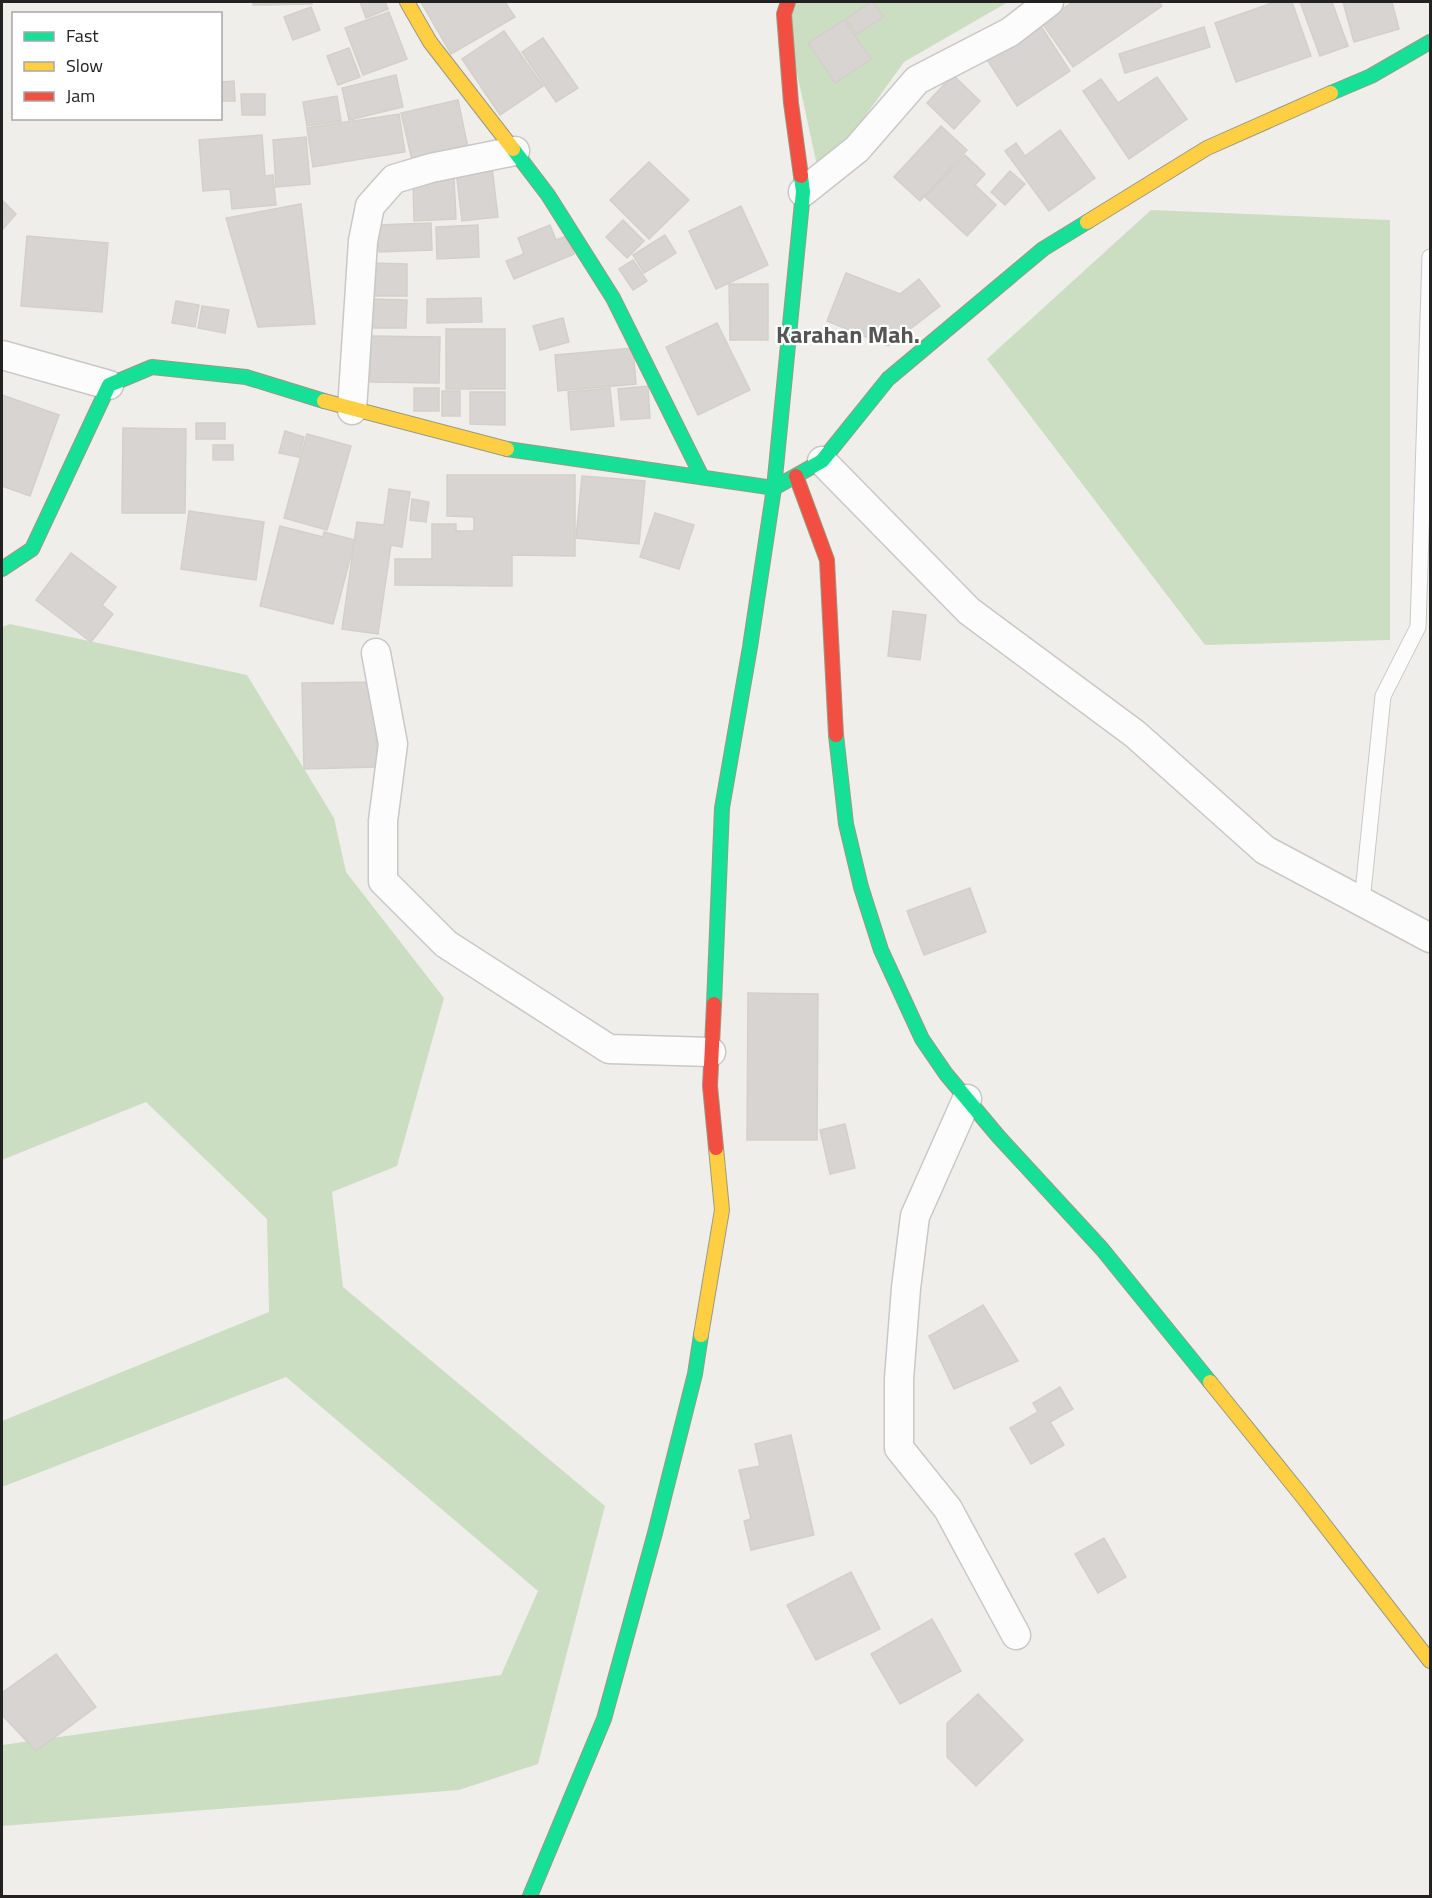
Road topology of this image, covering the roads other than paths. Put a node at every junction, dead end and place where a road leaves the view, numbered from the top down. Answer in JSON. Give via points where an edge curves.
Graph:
{"nodes":[{"id":1,"x":407,"y":2,"type":"edge"},
{"id":2,"x":1049,"y":2,"type":"edge"},
{"id":3,"x":783,"y":6,"type":"edge"},
{"id":4,"x":1431,"y":42,"type":"edge"},
{"id":5,"x":514,"y":151,"type":"junction"},
{"id":6,"x":803,"y":192,"type":"junction"},
{"id":7,"x":1431,"y":257,"type":"edge"},
{"id":8,"x":2,"y":355,"type":"edge"},
{"id":9,"x":109,"y":385,"type":"junction"},
{"id":10,"x":352,"y":410,"type":"junction"},
{"id":11,"x":822,"y":461,"type":"junction"},
{"id":12,"x":796,"y":476,"type":"junction"},
{"id":13,"x":702,"y":477,"type":"junction"},
{"id":14,"x":774,"y":488,"type":"junction"},
{"id":15,"x":2,"y":569,"type":"edge"},
{"id":16,"x":376,"y":653,"type":"dead end"},
{"id":17,"x":1362,"y":902,"type":"junction"},
{"id":18,"x":1431,"y":938,"type":"edge"},
{"id":19,"x":711,"y":1052,"type":"junction"},
{"id":20,"x":968,"y":1099,"type":"junction"},
{"id":21,"x":1016,"y":1635,"type":"dead end"},
{"id":22,"x":1431,"y":1661,"type":"edge"},
{"id":23,"x":530,"y":1896,"type":"edge"}],
"edges":[{"from":1,"to":5,"type":"street","via":[[430,42]]},
{"from":2,"to":6,"type":"street","via":[[1010,32],[917,80],[857,149]]},
{"from":3,"to":6,"type":"street"},
{"from":4,"to":11,"type":"street","via":[[1371,76],[1207,148],[1043,249],[888,379]]},
{"from":5,"to":10,"type":"street","via":[[394,179],[370,206],[363,241]]},
{"from":5,"to":13,"type":"street","via":[[548,195],[613,298]]},
{"from":6,"to":14,"type":"street"},
{"from":7,"to":17,"type":"lane","via":[[1419,627],[1383,696]]},
{"from":8,"to":9,"type":"street"},
{"from":9,"to":10,"type":"street","via":[[152,368],[199,372],[246,377]]},
{"from":9,"to":15,"type":"street","via":[[32,549]]},
{"from":10,"to":13,"type":"street","via":[[502,448]]},
{"from":11,"to":12,"type":"street"},
{"from":11,"to":17,"type":"street","via":[[969,611],[1135,734],[1265,850]]},
{"from":12,"to":14,"type":"street"},
{"from":12,"to":20,"type":"street","via":[[827,560],[837,749],[846,824],[861,887],[881,950],[922,1039]]},
{"from":13,"to":14,"type":"street"},
{"from":14,"to":19,"type":"street","via":[[722,808]]},
{"from":16,"to":19,"type":"street","via":[[393,744],[384,821],[384,881],[446,944],[609,1049]]},
{"from":17,"to":18,"type":"street"},
{"from":19,"to":23,"type":"street","via":[[710,1086],[722,1210],[695,1374],[604,1719]]},
{"from":20,"to":21,"type":"street","via":[[915,1216],[900,1368],[899,1448],[948,1509]]},
{"from":20,"to":22,"type":"street","via":[[1145,1301]]}]}
